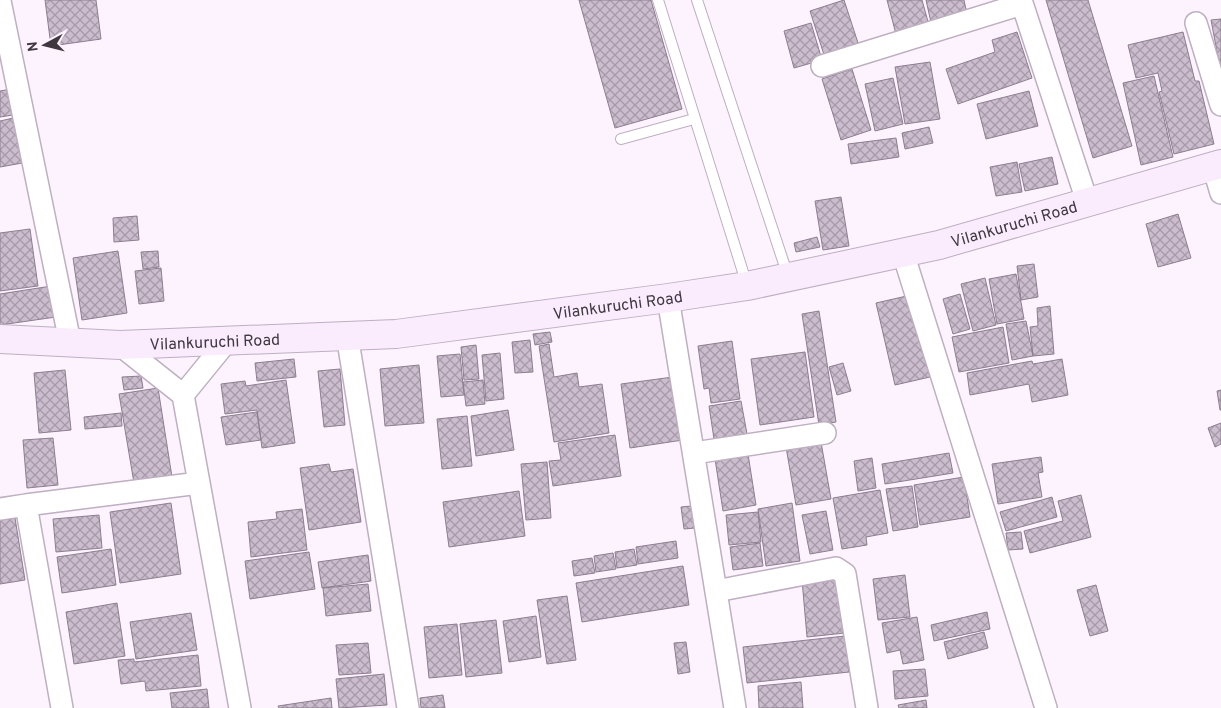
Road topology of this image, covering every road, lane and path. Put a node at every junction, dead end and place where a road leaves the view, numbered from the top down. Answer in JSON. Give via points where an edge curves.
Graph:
{"nodes":[{"id":1,"x":658,"y":0,"type":"edge"},
{"id":2,"x":697,"y":0,"type":"edge"},
{"id":3,"x":0,"y":1,"type":"edge"},
{"id":4,"x":1022,"y":2,"type":"edge"},
{"id":5,"x":1196,"y":23,"type":"dead end"},
{"id":6,"x":822,"y":66,"type":"dead end"},
{"id":7,"x":1221,"y":105,"type":"edge"},
{"id":8,"x":694,"y":119,"type":"junction"},
{"id":9,"x":620,"y":139,"type":"dead end"},
{"id":10,"x":1217,"y":165,"type":"edge"},
{"id":11,"x":1221,"y":193,"type":"edge"},
{"id":12,"x":1087,"y":201,"type":"junction"},
{"id":13,"x":903,"y":253,"type":"junction"},
{"id":14,"x":788,"y":277,"type":"junction"},
{"id":15,"x":747,"y":286,"type":"junction"},
{"id":16,"x":668,"y":298,"type":"junction"},
{"id":17,"x":348,"y":336,"type":"junction"},
{"id":18,"x":0,"y":339,"type":"edge"},
{"id":19,"x":226,"y":341,"type":"junction"},
{"id":20,"x":70,"y":342,"type":"junction"},
{"id":21,"x":120,"y":345,"type":"junction"},
{"id":22,"x":183,"y":395,"type":"junction"},
{"id":23,"x":824,"y":433,"type":"dead end"},
{"id":24,"x":694,"y":453,"type":"junction"},
{"id":25,"x":199,"y":483,"type":"junction"},
{"id":26,"x":26,"y":505,"type":"junction"},
{"id":27,"x":0,"y":508,"type":"edge"},
{"id":28,"x":716,"y":591,"type":"junction"},
{"id":29,"x":62,"y":708,"type":"edge"},
{"id":30,"x":240,"y":708,"type":"edge"},
{"id":31,"x":408,"y":708,"type":"edge"},
{"id":32,"x":735,"y":708,"type":"edge"},
{"id":33,"x":867,"y":708,"type":"edge"},
{"id":34,"x":1046,"y":708,"type":"edge"}],
"edges":[{"from":1,"to":8,"type":"lane"},
{"from":2,"to":14,"type":"lane"},
{"from":3,"to":20,"type":"street"},
{"from":4,"to":6,"type":"street"},
{"from":4,"to":12,"type":"street"},
{"from":5,"to":7,"type":"street"},
{"from":8,"to":9,"type":"lane"},
{"from":8,"to":15,"type":"lane"},
{"from":10,"to":11,"type":"street"},
{"from":10,"to":12,"type":"main road","name":"Vilankuruchi Road"},
{"from":12,"to":13,"type":"main road","name":"Vilankuruchi Road"},
{"from":13,"to":14,"type":"main road","name":"Vilankuruchi Road"},
{"from":13,"to":34,"type":"street"},
{"from":14,"to":15,"type":"main road","name":"Vilankuruchi Road"},
{"from":15,"to":16,"type":"main road","name":"Vilankuruchi Road"},
{"from":16,"to":17,"type":"main road","name":"Vilankuruchi Road","via":[[396,334]]},
{"from":16,"to":24,"type":"street"},
{"from":17,"to":19,"type":"main road","name":"Vilankuruchi Road"},
{"from":17,"to":31,"type":"street"},
{"from":18,"to":20,"type":"main road","name":"Vilankuruchi Road"},
{"from":19,"to":21,"type":"main road","name":"Vilankuruchi Road"},
{"from":19,"to":22,"type":"street"},
{"from":20,"to":21,"type":"main road","name":"Vilankuruchi Road"},
{"from":21,"to":22,"type":"street"},
{"from":22,"to":25,"type":"street"},
{"from":23,"to":24,"type":"street"},
{"from":24,"to":28,"type":"street"},
{"from":25,"to":26,"type":"street"},
{"from":25,"to":30,"type":"street"},
{"from":26,"to":27,"type":"street"},
{"from":26,"to":29,"type":"street"},
{"from":28,"to":32,"type":"street"},
{"from":28,"to":33,"type":"street","via":[[836,568],[846,574]]}]}
